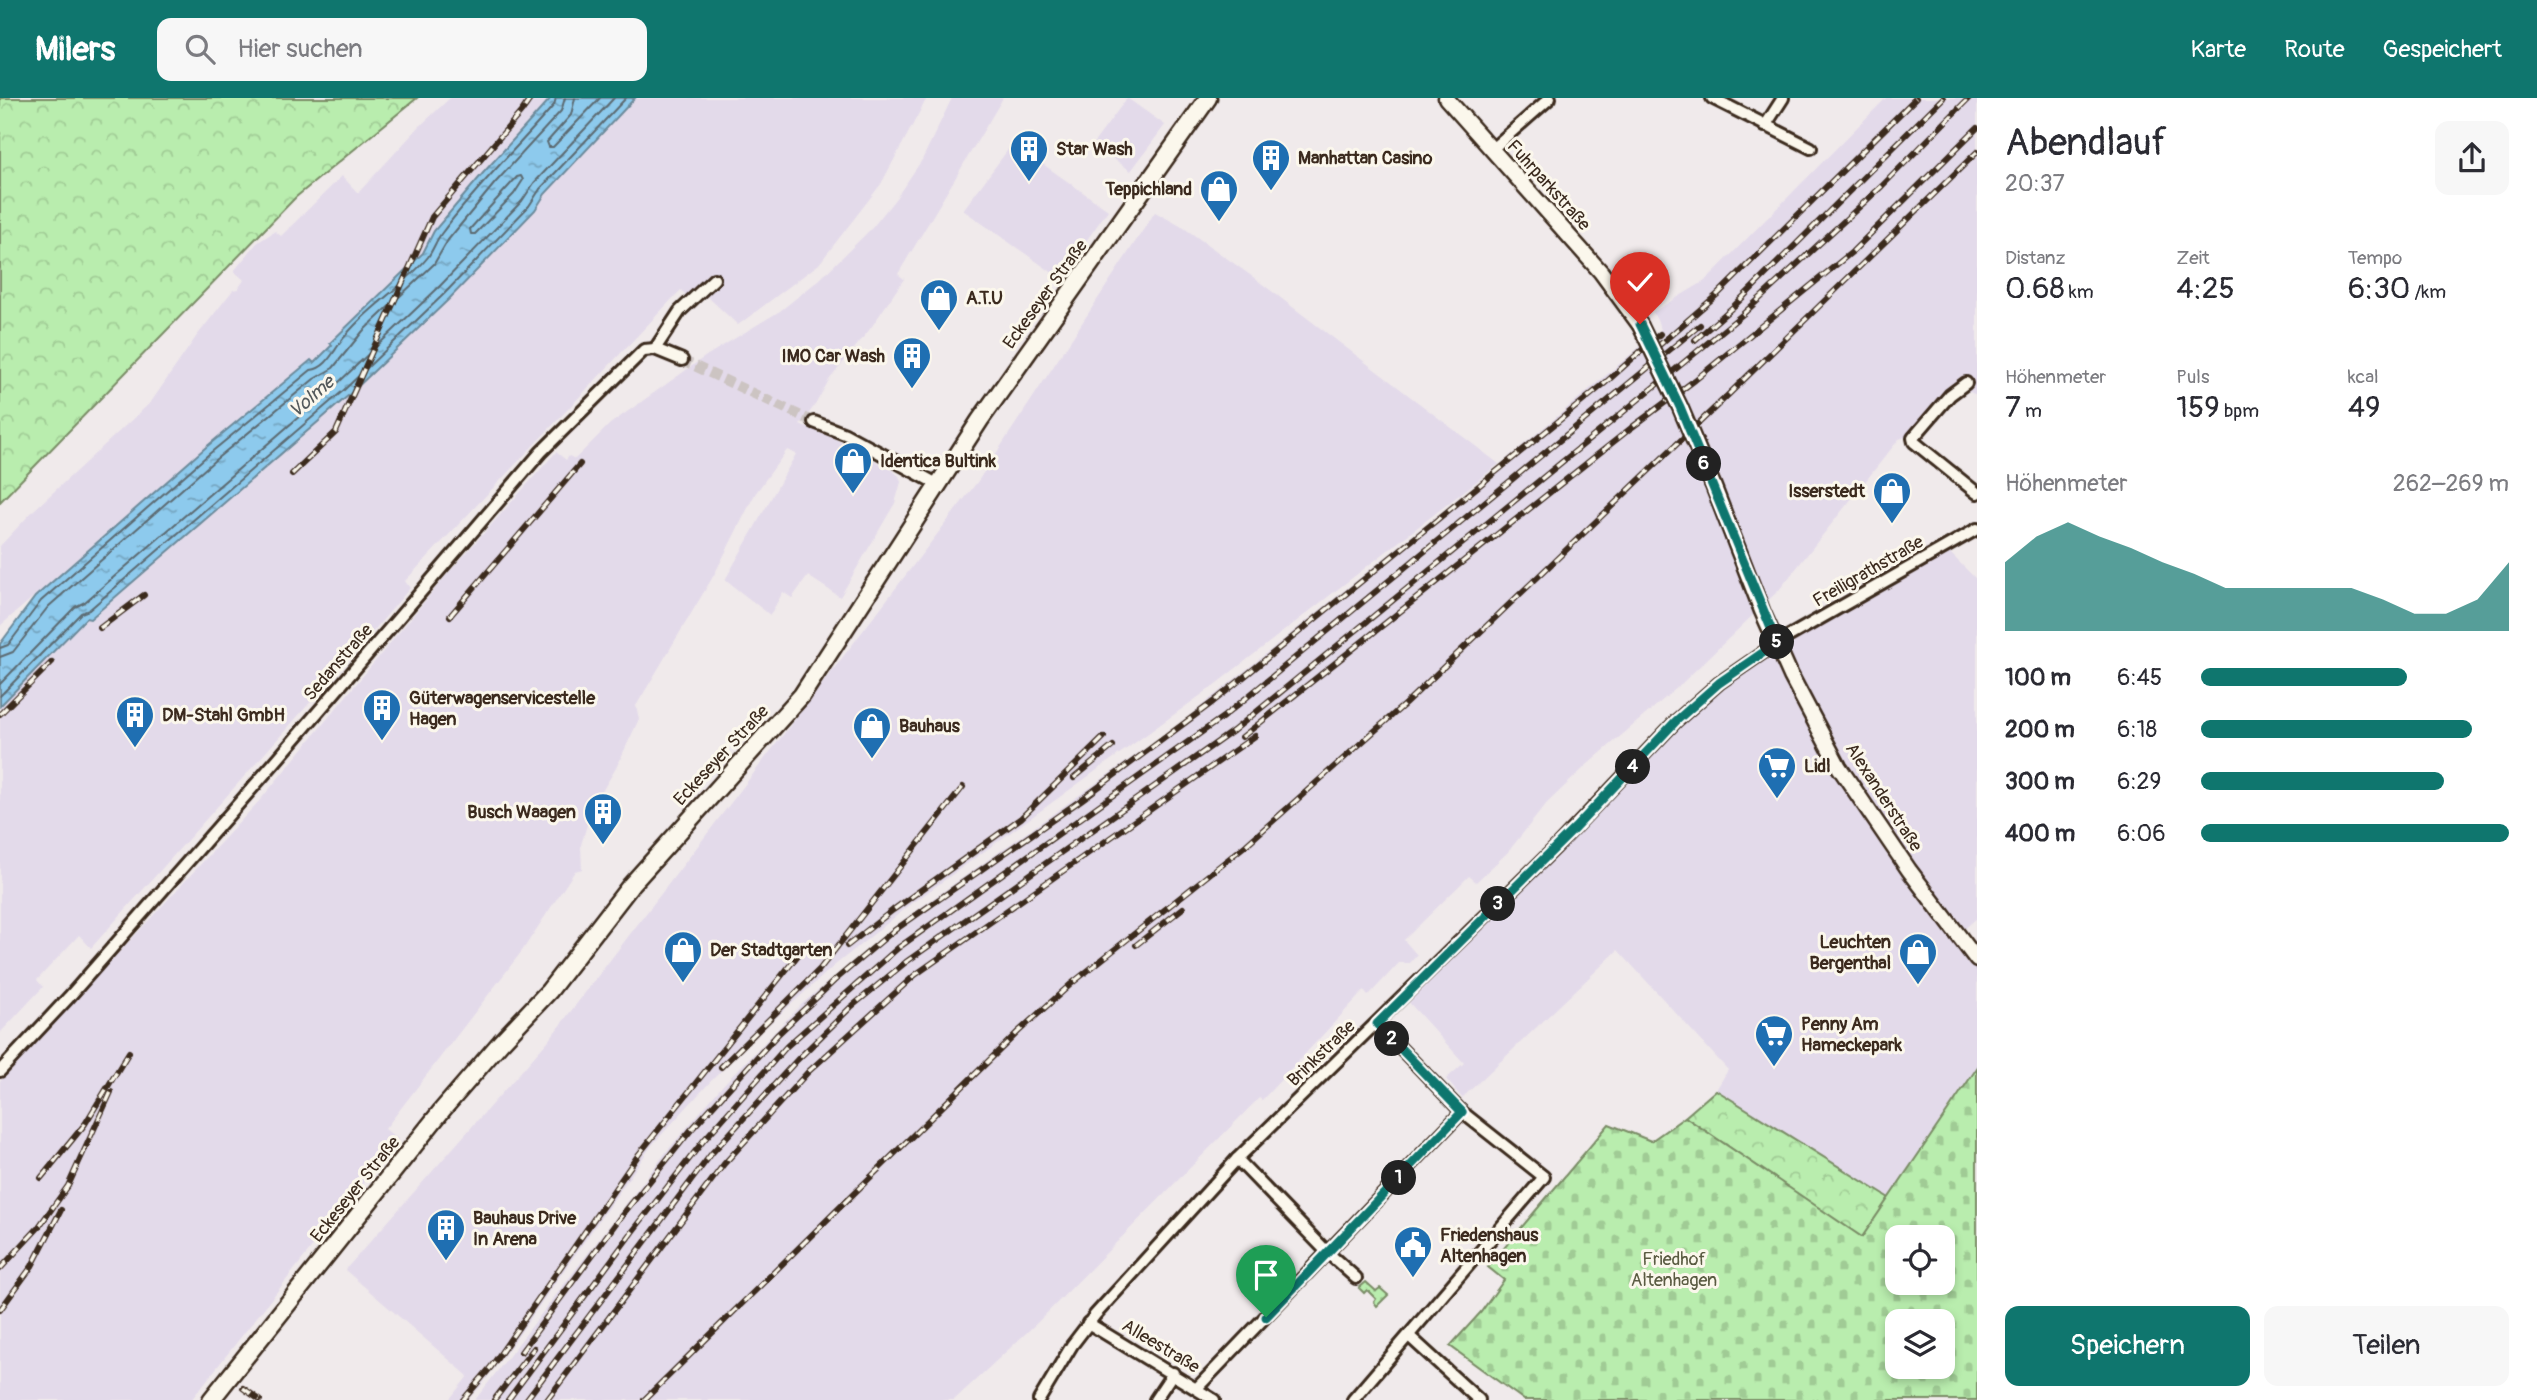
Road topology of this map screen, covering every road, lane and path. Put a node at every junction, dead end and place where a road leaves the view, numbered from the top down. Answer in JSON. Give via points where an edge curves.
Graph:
{"nodes":[{"id":1,"x":1208,"y":98,"type":"edge"},
{"id":2,"x":1446,"y":98,"type":"edge"},
{"id":3,"x":1550,"y":98,"type":"edge"},
{"id":4,"x":1713,"y":98,"type":"edge"},
{"id":5,"x":1783,"y":98,"type":"edge"},
{"id":6,"x":1765,"y":126,"type":"junction"},
{"id":7,"x":1811,"y":148,"type":"dead end"},
{"id":8,"x":1492,"y":150,"type":"junction"},
{"id":9,"x":714,"y":279,"type":"dead end"},
{"id":10,"x":655,"y":349,"type":"junction"},
{"id":11,"x":681,"y":360,"type":"tunnel mouth"},
{"id":12,"x":1966,"y":383,"type":"dead end"},
{"id":13,"x":814,"y":422,"type":"tunnel mouth"},
{"id":14,"x":937,"y":484,"type":"junction"},
{"id":15,"x":1977,"y":493,"type":"edge"},
{"id":16,"x":1977,"y":529,"type":"edge"},
{"id":17,"x":1777,"y":643,"type":"junction"},
{"id":18,"x":1977,"y":960,"type":"edge"},
{"id":19,"x":1377,"y":1024,"type":"junction"},
{"id":20,"x":0,"y":1071,"type":"edge"},
{"id":21,"x":1462,"y":1112,"type":"junction"},
{"id":22,"x":1237,"y":1159,"type":"junction"},
{"id":23,"x":1328,"y":1253,"type":"junction"},
{"id":24,"x":1356,"y":1278,"type":"dead end"},
{"id":25,"x":1088,"y":1323,"type":"junction"},
{"id":26,"x":1409,"y":1336,"type":"junction"},
{"id":27,"x":1173,"y":1373,"type":"junction"},
{"id":28,"x":1197,"y":1388,"type":"junction"},
{"id":29,"x":211,"y":1400,"type":"edge"},
{"id":30,"x":1039,"y":1400,"type":"edge"},
{"id":31,"x":1155,"y":1400,"type":"edge"},
{"id":32,"x":1214,"y":1400,"type":"edge"},
{"id":33,"x":1353,"y":1400,"type":"edge"},
{"id":34,"x":1479,"y":1400,"type":"edge"}],
"edges":[{"from":1,"to":14,"type":"main road","name":"Eckeseyer Straße"},
{"from":2,"to":8,"type":"main road","name":"Fuhrparkstraße"},
{"from":3,"to":8,"type":"street"},
{"from":4,"to":6,"type":"street"},
{"from":5,"to":6,"type":"street"},
{"from":6,"to":7,"type":"street"},
{"from":8,"to":17,"type":"main road","name":"Fuhrparkstraße","bridge":true,"via":[[1601,272],[1640,324],[1689,429]]},
{"from":9,"to":10,"type":"street","via":[[680,311]]},
{"from":10,"to":11,"type":"street"},
{"from":10,"to":20,"type":"street","name":"Sedanstraße","via":[[644,350],[541,452],[275,762]]},
{"from":12,"to":15,"type":"street","via":[[1913,438]]},
{"from":13,"to":14,"type":"street"},
{"from":14,"to":29,"type":"main road","name":"Eckeseyer Straße","via":[[802,695],[631,885],[549,991],[443,1109]]},
{"from":16,"to":17,"type":"street","name":"Freiligrathstraße"},
{"from":17,"to":18,"type":"main road","name":"Alexanderstraße","via":[[1851,785]]},
{"from":17,"to":19,"type":"street","name":"Brinkstraße","via":[[1719,683],[1676,721],[1566,838]]},
{"from":19,"to":21,"type":"street"},
{"from":19,"to":22,"type":"street","name":"Brinkstraße"},
{"from":21,"to":23,"type":"street"},
{"from":21,"to":26,"type":"street","via":[[1544,1177]]},
{"from":22,"to":23,"type":"street"},
{"from":22,"to":25,"type":"street","name":"Brinkstraße"},
{"from":23,"to":24,"type":"street"},
{"from":23,"to":28,"type":"street"},
{"from":25,"to":27,"type":"street","name":"Alleestraße"},
{"from":25,"to":30,"type":"street","name":"Brinkstraße"},
{"from":26,"to":33,"type":"street"},
{"from":26,"to":34,"type":"street"},
{"from":27,"to":28,"type":"street","name":"Alleestraße"},
{"from":27,"to":31,"type":"street"},
{"from":28,"to":32,"type":"street","name":"Alleestraße"}]}
